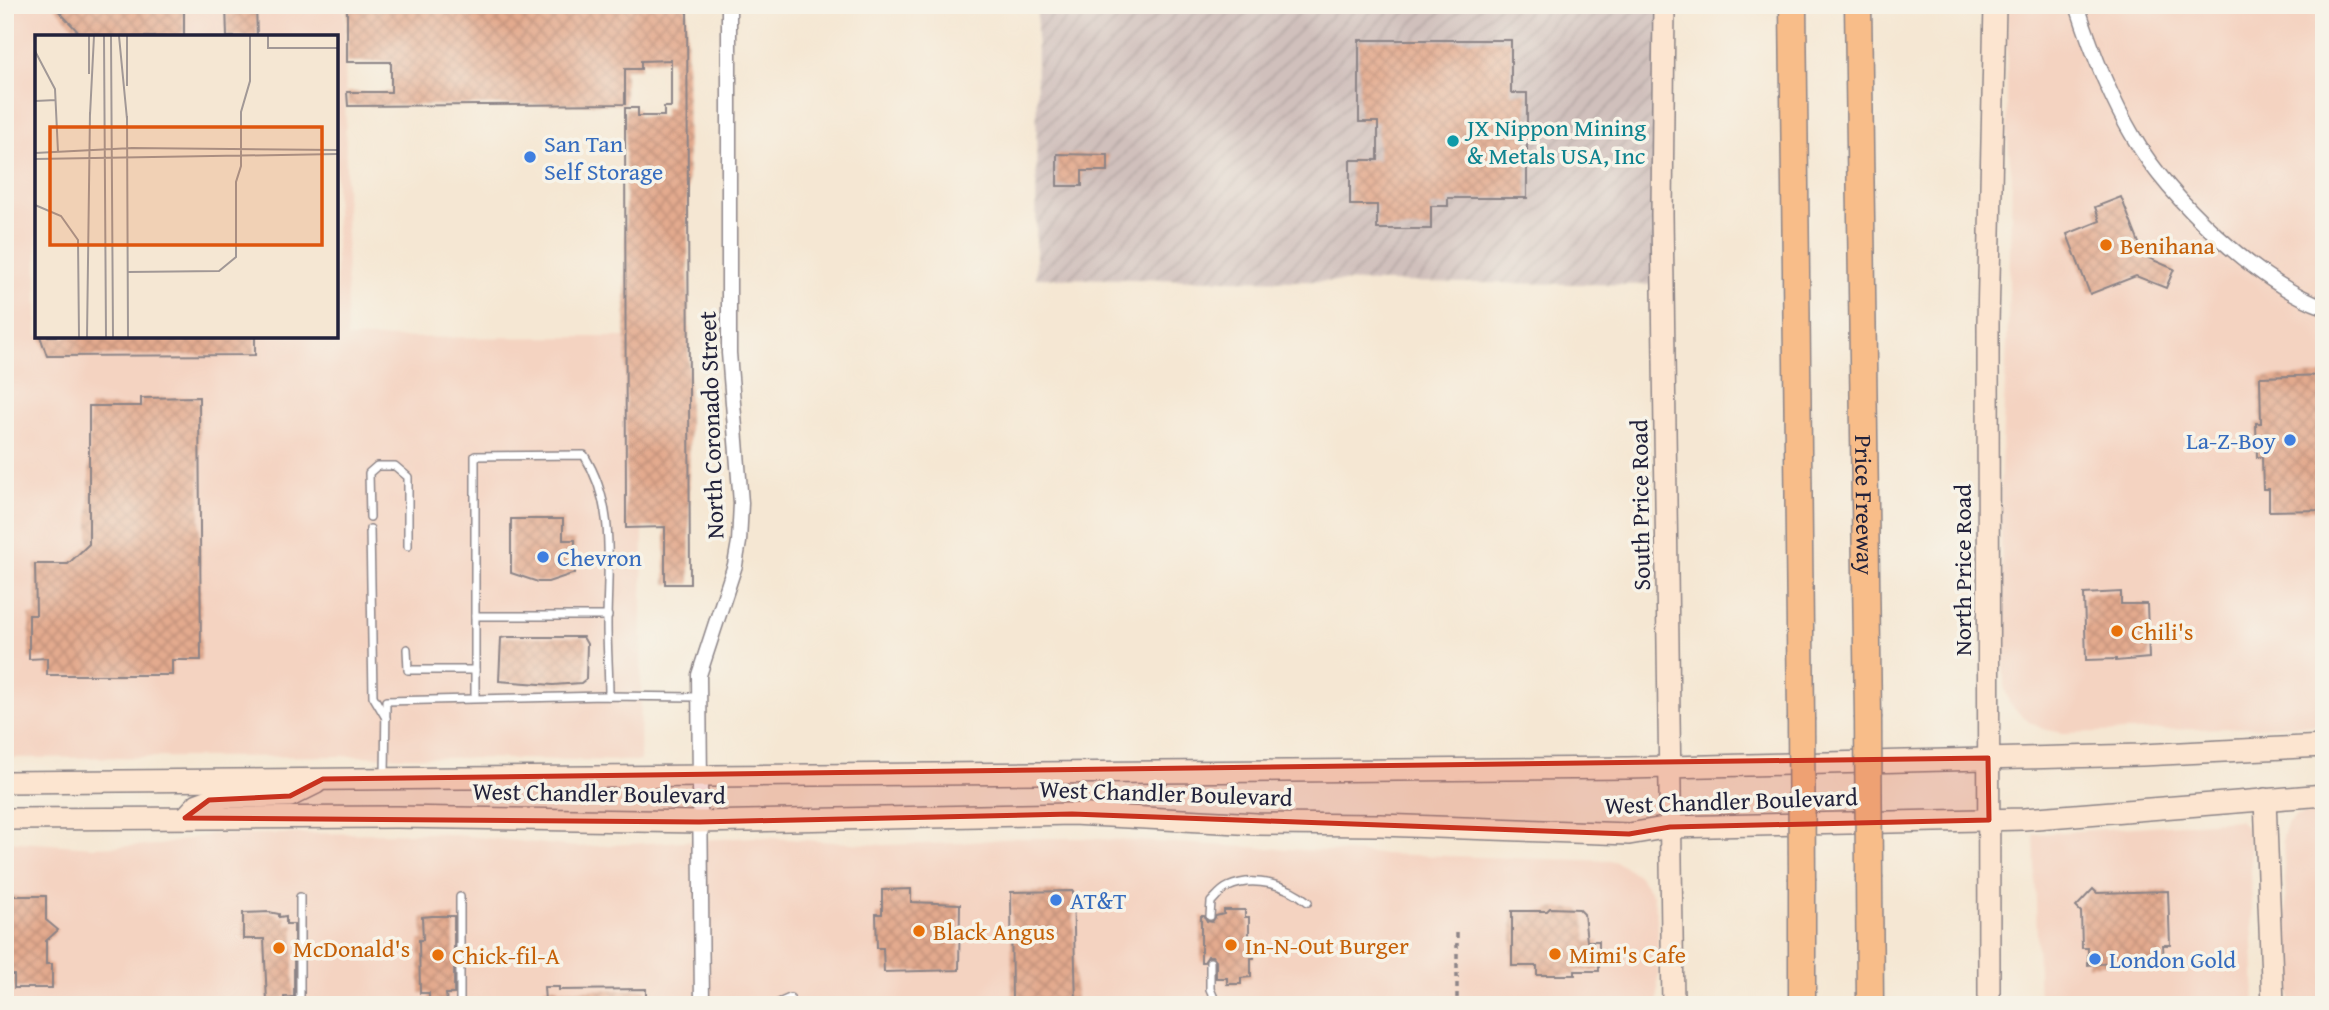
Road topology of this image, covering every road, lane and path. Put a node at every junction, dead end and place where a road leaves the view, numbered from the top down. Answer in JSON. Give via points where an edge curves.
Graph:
{"nodes":[{"id":1,"x":729,"y":5,"type":"edge"},
{"id":2,"x":1664,"y":5,"type":"edge"},
{"id":3,"x":1793,"y":5,"type":"edge"},
{"id":4,"x":1858,"y":5,"type":"edge"},
{"id":5,"x":1995,"y":5,"type":"edge"},
{"id":6,"x":2077,"y":5,"type":"edge"},
{"id":7,"x":2324,"y":307,"type":"edge"},
{"id":8,"x":370,"y":517,"type":"dead end"},
{"id":9,"x":370,"y":530,"type":"dead end"},
{"id":10,"x":408,"y":546,"type":"dead end"},
{"id":11,"x":475,"y":616,"type":"junction"},
{"id":12,"x":608,"y":616,"type":"junction"},
{"id":13,"x":407,"y":649,"type":"dead end"},
{"id":14,"x":475,"y":670,"type":"junction"},
{"id":15,"x":609,"y":696,"type":"junction"},
{"id":16,"x":697,"y":697,"type":"junction"},
{"id":17,"x":475,"y":698,"type":"junction"},
{"id":18,"x":386,"y":718,"type":"junction"},
{"id":19,"x":2324,"y":746,"type":"edge"},
{"id":20,"x":1989,"y":758,"type":"junction"},
{"id":21,"x":1670,"y":767,"type":"junction"},
{"id":22,"x":698,"y":776,"type":"junction"},
{"id":23,"x":323,"y":779,"type":"junction"},
{"id":24,"x":385,"y":779,"type":"junction"},
{"id":25,"x":5,"y":782,"type":"edge"},
{"id":26,"x":2324,"y":795,"type":"edge"},
{"id":27,"x":2265,"y":799,"type":"junction"},
{"id":28,"x":185,"y":818,"type":"junction"},
{"id":29,"x":5,"y":819,"type":"edge"},
{"id":30,"x":1989,"y":820,"type":"junction"},
{"id":31,"x":699,"y":822,"type":"junction"},
{"id":32,"x":1671,"y":827,"type":"junction"},
{"id":33,"x":299,"y":897,"type":"dead end"},
{"id":34,"x":460,"y":897,"type":"dead end"},
{"id":35,"x":1308,"y":902,"type":"dead end"},
{"id":36,"x":1210,"y":916,"type":"dead end"},
{"id":37,"x":1457,"y":933,"type":"dead end"},
{"id":38,"x":1210,"y":962,"type":"dead end"},
{"id":39,"x":790,"y":998,"type":"dead end"},
{"id":40,"x":1457,"y":1002,"type":"dead end"},
{"id":41,"x":300,"y":1004,"type":"edge"},
{"id":42,"x":460,"y":1005,"type":"edge"},
{"id":43,"x":702,"y":1005,"type":"edge"},
{"id":44,"x":774,"y":1005,"type":"edge"},
{"id":45,"x":1217,"y":1005,"type":"edge"},
{"id":46,"x":1673,"y":1005,"type":"edge"},
{"id":47,"x":1802,"y":1005,"type":"edge"},
{"id":48,"x":1870,"y":1005,"type":"edge"},
{"id":49,"x":1989,"y":1005,"type":"edge"},
{"id":50,"x":2273,"y":1005,"type":"edge"}],
"edges":[{"from":1,"to":16,"type":"street","name":"North Coronado Street","via":[[729,353],[741,503],[735,565],[699,676]]},
{"from":2,"to":21,"type":"main road","name":"South Price Road","via":[[1662,214]]},
{"from":3,"to":47,"type":"highway","bridge":true},
{"from":4,"to":48,"type":"highway","name":"Price Freeway","bridge":true},
{"from":5,"to":20,"type":"main road","name":"North Price Road","via":[[1988,324]]},
{"from":6,"to":7,"type":"street","via":[[2102,78],[2134,140],[2173,191],[2235,253],[2309,302]]},
{"from":8,"to":10,"type":"lane","via":[[369,473],[377,466],[395,466],[408,477]]},
{"from":9,"to":18,"type":"lane","via":[[373,696]]},
{"from":11,"to":12,"type":"lane"},
{"from":11,"to":12,"type":"lane","via":[[475,456],[584,455],[606,512]]},
{"from":11,"to":14,"type":"lane"},
{"from":12,"to":15,"type":"lane"},
{"from":13,"to":14,"type":"lane","via":[[408,670]]},
{"from":14,"to":17,"type":"lane"},
{"from":15,"to":16,"type":"lane"},
{"from":15,"to":17,"type":"lane"},
{"from":16,"to":22,"type":"street","name":"North Coronado Street"},
{"from":17,"to":18,"type":"lane","via":[[386,701]]},
{"from":18,"to":24,"type":"lane"},
{"from":19,"to":20,"type":"main road","name":"West Chandler Boulevard"},
{"from":20,"to":21,"type":"main road","name":"West Chandler Boulevard"},
{"from":20,"to":30,"type":"main road","name":"North Price Road"},
{"from":21,"to":22,"type":"main road","name":"West Chandler Boulevard"},
{"from":21,"to":32,"type":"main road","name":"South Price Road"},
{"from":22,"to":24,"type":"main road","name":"West Chandler Boulevard"},
{"from":22,"to":31,"type":"street","name":"North Coronado Street"},
{"from":23,"to":24,"type":"main road","name":"West Chandler Boulevard"},
{"from":23,"to":25,"type":"main road","name":"West Chandler Boulevard"},
{"from":23,"to":28,"type":"main road","via":[[290,796],[209,800]]},
{"from":26,"to":27,"type":"main road","name":"West Chandler Boulevard"},
{"from":27,"to":30,"type":"main road","name":"West Chandler Boulevard"},
{"from":27,"to":50,"type":"main road"},
{"from":28,"to":29,"type":"main road","name":"West Chandler Boulevard"},
{"from":28,"to":31,"type":"main road","name":"West Chandler Boulevard"},
{"from":30,"to":32,"type":"main road","name":"West Chandler Boulevard"},
{"from":30,"to":49,"type":"main road","name":"North Price Road"},
{"from":31,"to":32,"type":"main road","name":"West Chandler Boulevard","via":[[1072,814],[1629,834]]},
{"from":31,"to":43,"type":"street","name":"North Coronado Street"},
{"from":32,"to":46,"type":"main road","name":"South Price Road"},
{"from":33,"to":41,"type":"lane"},
{"from":34,"to":42,"type":"lane"},
{"from":35,"to":36,"type":"lane","via":[[1280,886],[1237,883],[1211,902]]},
{"from":37,"to":40,"type":"path"},
{"from":38,"to":45,"type":"lane","via":[[1210,989]]},
{"from":39,"to":44,"type":"lane"}]}
